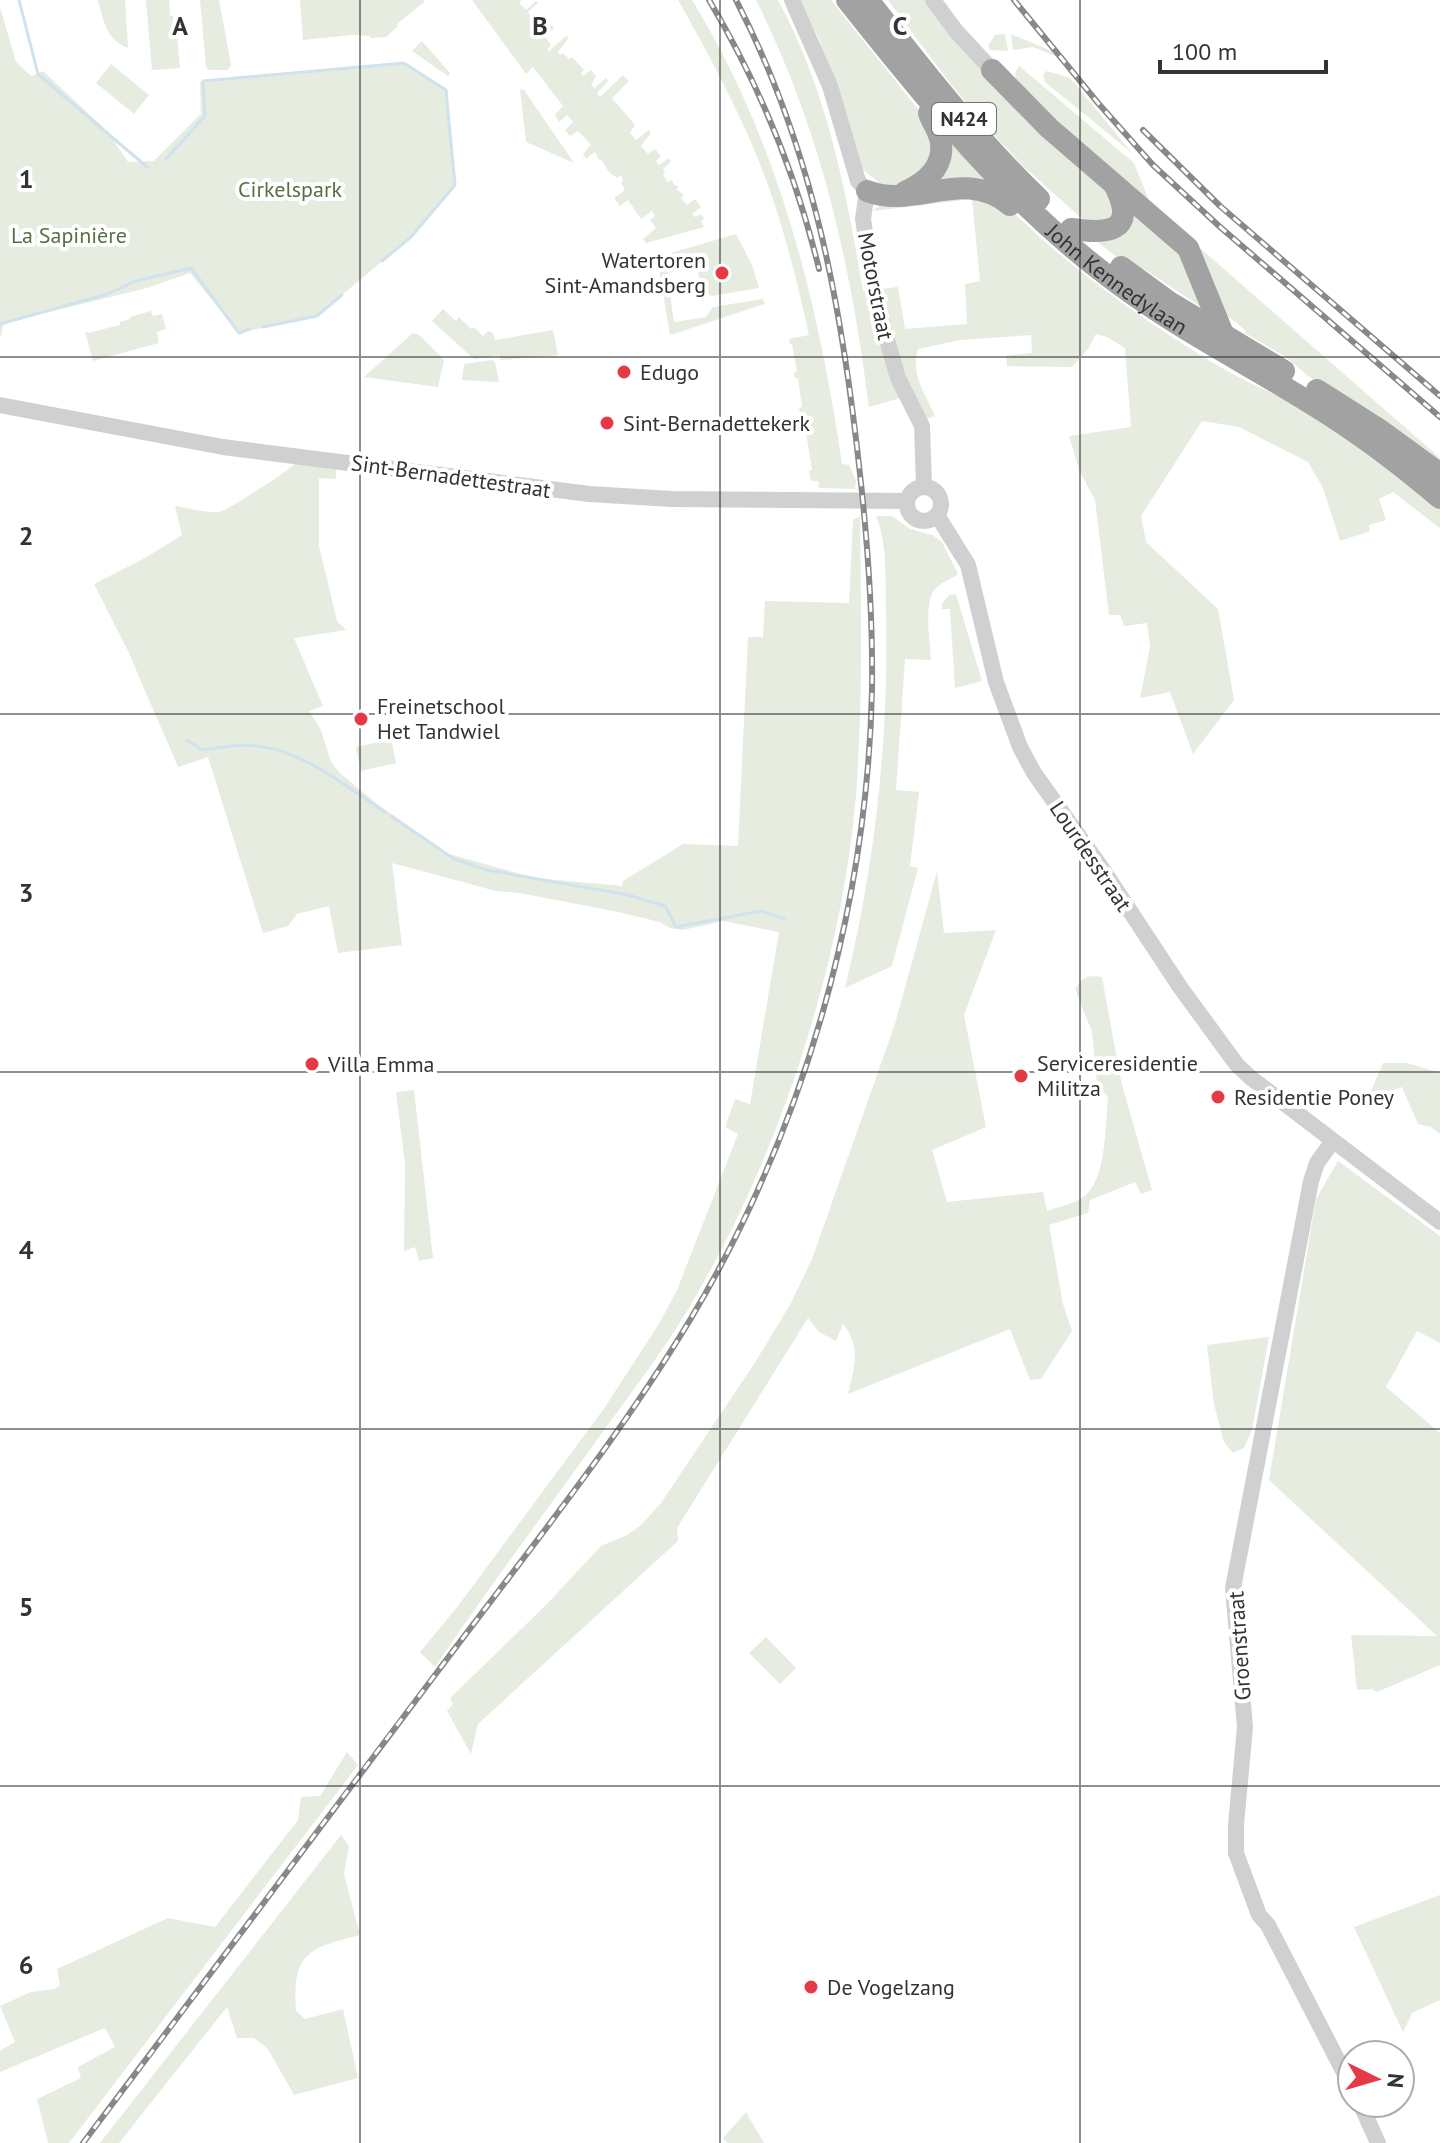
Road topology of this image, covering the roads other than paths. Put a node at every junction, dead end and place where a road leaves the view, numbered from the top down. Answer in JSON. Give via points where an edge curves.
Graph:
{"nodes":[{"id":1,"x":792,"y":0,"type":"edge"},
{"id":2,"x":847,"y":0,"type":"edge"},
{"id":3,"x":868,"y":0,"type":"edge"},
{"id":4,"x":933,"y":0,"type":"edge"},
{"id":5,"x":992,"y":70,"type":"joint"},
{"id":6,"x":927,"y":100,"type":"junction"},
{"id":7,"x":1115,"y":185,"type":"junction"},
{"id":8,"x":867,"y":191,"type":"junction"},
{"id":9,"x":899,"y":194,"type":"junction"},
{"id":10,"x":1039,"y":220,"type":"junction"},
{"id":11,"x":1071,"y":229,"type":"junction"},
{"id":12,"x":1223,"y":334,"type":"junction"},
{"id":13,"x":0,"y":405,"type":"edge"},
{"id":14,"x":1440,"y":474,"type":"edge"},
{"id":15,"x":924,"y":486,"type":"junction"},
{"id":16,"x":1440,"y":498,"type":"edge"},
{"id":17,"x":907,"y":501,"type":"junction"},
{"id":18,"x":937,"y":515,"type":"junction"},
{"id":19,"x":1332,"y":1142,"type":"junction"},
{"id":20,"x":1440,"y":1222,"type":"edge"},
{"id":21,"x":1336,"y":2057,"type":"edge"},
{"id":22,"x":1367,"y":2119,"type":"edge"},
{"id":23,"x":1378,"y":2143,"type":"edge"}],
"edges":[{"from":1,"to":8,"type":"street","name":"Motorstraat","via":[[830,86],[858,181]]},
{"from":2,"to":6,"type":"highway","name":"John Kennedylaan","number":"N424"},
{"from":3,"to":11,"type":"highway","name":"John Kennedylaan","number":"N424","via":[[1002,163]]},
{"from":4,"to":5,"type":"street"},
{"from":5,"to":7,"type":"highway"},
{"from":6,"to":9,"type":"highway","via":[[940,156],[927,179]]},
{"from":6,"to":10,"type":"highway","name":"John Kennedylaan","number":"N424"},
{"from":7,"to":11,"type":"highway","via":[[1124,209],[1119,224],[1099,232]]},
{"from":7,"to":12,"type":"highway","via":[[1188,248]]},
{"from":8,"to":9,"type":"highway"},
{"from":8,"to":15,"type":"street","name":"Motorstraat","via":[[863,219],[876,302],[903,391],[922,426]]},
{"from":9,"to":10,"type":"highway","via":[[959,187],[987,191]]},
{"from":10,"to":16,"type":"highway","name":"John Kennedylaan","number":"N424","via":[[1155,311],[1331,416]]},
{"from":11,"to":12,"type":"highway","name":"John Kennedylaan","number":"N424"},
{"from":12,"to":14,"type":"highway","name":"John Kennedylaan","number":"N424","via":[[1345,407]]},
{"from":13,"to":17,"type":"street","name":"Sint-Bernadettestraat","via":[[223,447],[589,494]]},
{"from":15,"to":17,"type":"street","via":[[913,490]]},
{"from":15,"to":18,"type":"street","via":[[941,499]]},
{"from":17,"to":18,"type":"street","via":[[915,519],[927,521]]},
{"from":18,"to":19,"type":"street","name":"Lourdesstraat","via":[[968,565],[996,682],[1034,773],[1237,1065]]},
{"from":19,"to":20,"type":"street","name":"Lourdesstraat"},
{"from":19,"to":21,"type":"street","name":"Groenstraat","via":[[1311,1181],[1233,1588],[1245,1727],[1236,1853],[1259,1915]]},
{"from":22,"to":23,"type":"street"}]}
